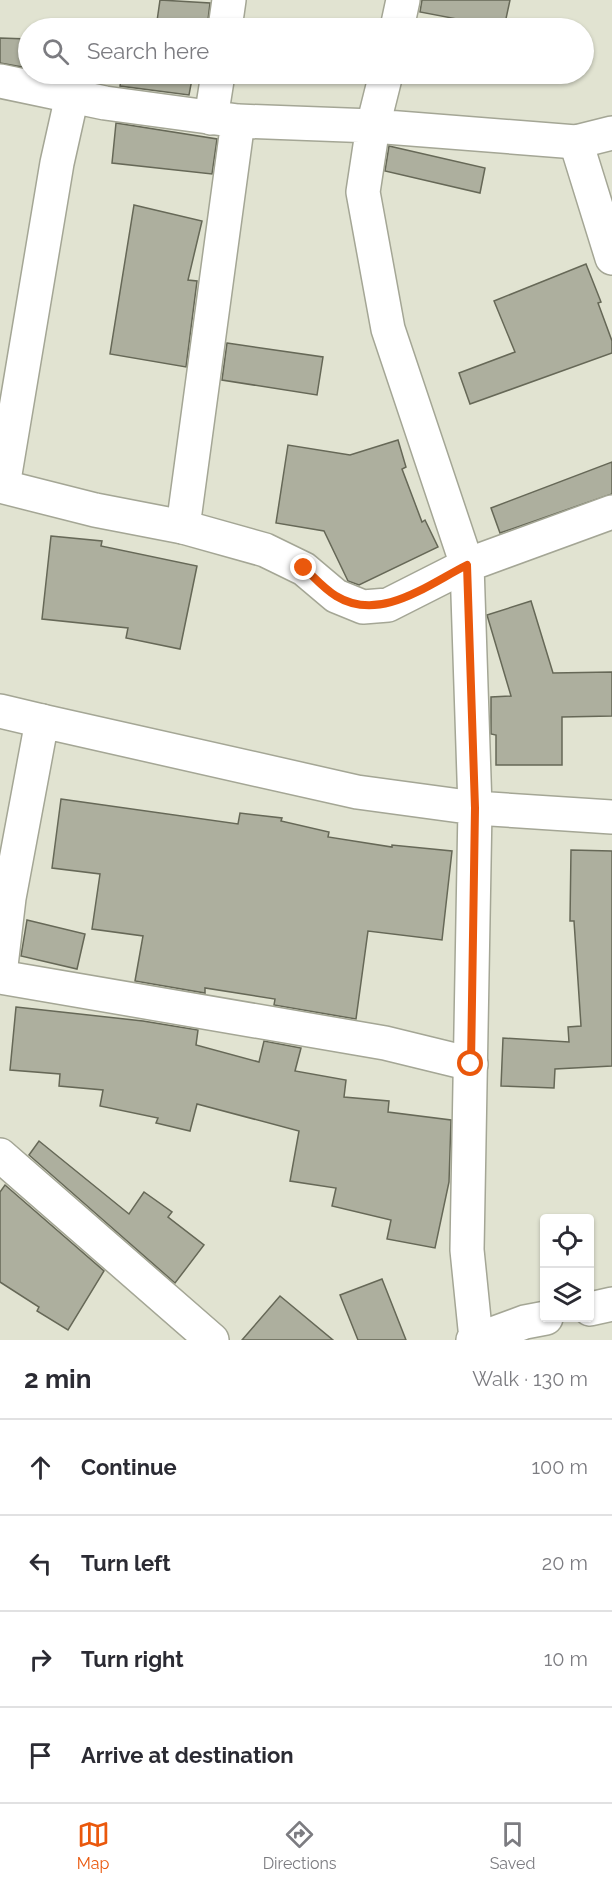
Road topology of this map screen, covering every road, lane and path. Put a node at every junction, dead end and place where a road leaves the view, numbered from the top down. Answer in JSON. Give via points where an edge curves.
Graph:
{"nodes":[{"id":1,"x":229,"y":0,"type":"edge"},
{"id":2,"x":404,"y":0,"type":"edge"},
{"id":3,"x":226,"y":18,"type":"edge"},
{"id":4,"x":400,"y":18,"type":"edge"},
{"id":5,"x":0,"y":81,"type":"edge"},
{"id":6,"x":220,"y":84,"type":"edge"},
{"id":7,"x":384,"y":84,"type":"edge"},
{"id":8,"x":72,"y":96,"type":"junction"},
{"id":9,"x":225,"y":120,"type":"junction"},
{"id":10,"x":373,"y":126,"type":"junction"},
{"id":11,"x":612,"y":133,"type":"edge"},
{"id":12,"x":576,"y":142,"type":"junction"},
{"id":13,"x":612,"y":258,"type":"edge"},
{"id":14,"x":1,"y":486,"type":"edge"},
{"id":15,"x":612,"y":512,"type":"edge"},
{"id":16,"x":183,"y":527,"type":"junction"},
{"id":17,"x":467,"y":565,"type":"junction"},
{"id":18,"x":0,"y":711,"type":"edge"},
{"id":19,"x":42,"y":721,"type":"junction"},
{"id":20,"x":475,"y":808,"type":"junction"},
{"id":21,"x":612,"y":818,"type":"edge"},
{"id":22,"x":0,"y":976,"type":"edge"},
{"id":23,"x":471,"y":1064,"type":"junction"},
{"id":24,"x":0,"y":1155,"type":"edge"},
{"id":25,"x":612,"y":1304,"type":"edge"},
{"id":26,"x":594,"y":1308,"type":"edge"},
{"id":27,"x":540,"y":1318,"type":"edge"},
{"id":28,"x":212,"y":1340,"type":"edge"},
{"id":29,"x":475,"y":1340,"type":"edge"}],
"edges":[{"from":1,"to":3,"type":"street"},
{"from":2,"to":4,"type":"street"},
{"from":5,"to":8,"type":"street"},
{"from":6,"to":9,"type":"street"},
{"from":7,"to":10,"type":"street"},
{"from":8,"to":9,"type":"street"},
{"from":8,"to":14,"type":"street"},
{"from":9,"to":10,"type":"street"},
{"from":9,"to":16,"type":"street"},
{"from":10,"to":12,"type":"street"},
{"from":10,"to":17,"type":"street","via":[[363,192],[388,329]]},
{"from":11,"to":12,"type":"street"},
{"from":12,"to":13,"type":"street"},
{"from":14,"to":16,"type":"street"},
{"from":15,"to":17,"type":"street"},
{"from":16,"to":17,"type":"street","via":[[265,550],[304,568],[336,596],[363,607],[388,605]]},
{"from":17,"to":20,"type":"street"},
{"from":18,"to":19,"type":"street"},
{"from":19,"to":20,"type":"street","via":[[357,792]]},
{"from":19,"to":22,"type":"street","via":[[9,898]]},
{"from":20,"to":21,"type":"street"},
{"from":20,"to":23,"type":"street"},
{"from":22,"to":23,"type":"street","via":[[385,1043]]},
{"from":23,"to":29,"type":"street","via":[[467,1250]]},
{"from":24,"to":28,"type":"street"},
{"from":25,"to":26,"type":"street"},
{"from":27,"to":29,"type":"street"}]}
